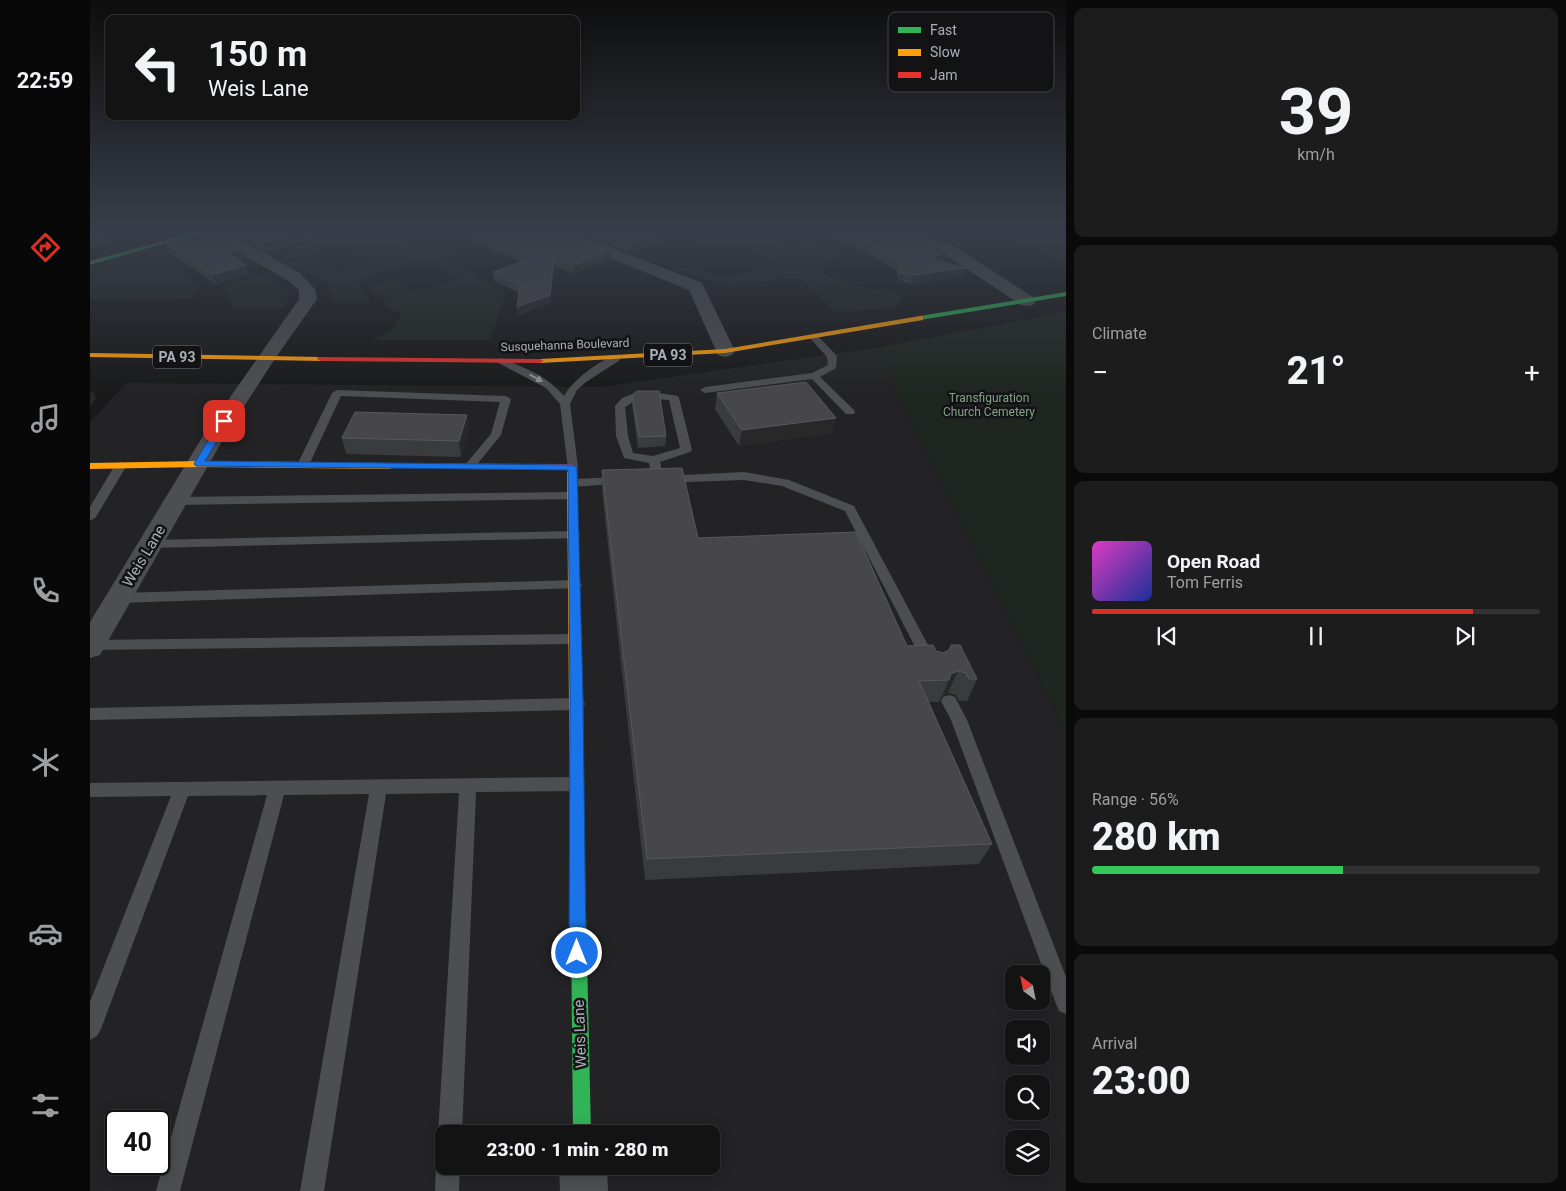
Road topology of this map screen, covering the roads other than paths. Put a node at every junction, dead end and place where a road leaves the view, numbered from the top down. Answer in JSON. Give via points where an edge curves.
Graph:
{"nodes":[{"id":1,"x":306,"y":286,"type":"edge"},
{"id":2,"x":692,"y":286,"type":"edge"},
{"id":3,"x":1003,"y":286,"type":"edge"},
{"id":4,"x":1066,"y":294,"type":"edge"},
{"id":5,"x":1027,"y":301,"type":"junction"},
{"id":6,"x":814,"y":337,"type":"junction"},
{"id":7,"x":725,"y":351,"type":"junction"},
{"id":8,"x":90,"y":354,"type":"edge"},
{"id":9,"x":617,"y":358,"type":"junction"},
{"id":10,"x":265,"y":359,"type":"junction"},
{"id":11,"x":500,"y":361,"type":"junction"},
{"id":12,"x":814,"y":376,"type":"junction"},
{"id":13,"x":705,"y":390,"type":"dead end"},
{"id":14,"x":565,"y":404,"type":"junction"},
{"id":15,"x":850,"y":412,"type":"dead end"},
{"id":16,"x":654,"y":460,"type":"junction"},
{"id":17,"x":199,"y":464,"type":"junction"},
{"id":18,"x":122,"y":465,"type":"junction"},
{"id":19,"x":303,"y":465,"type":"junction"},
{"id":20,"x":90,"y":466,"type":"edge"},
{"id":21,"x":470,"y":466,"type":"junction"},
{"id":22,"x":572,"y":467,"type":"junction"},
{"id":23,"x":658,"y":479,"type":"junction"},
{"id":24,"x":573,"y":490,"type":"junction"},
{"id":25,"x":177,"y":501,"type":"junction"},
{"id":26,"x":90,"y":517,"type":"edge"},
{"id":27,"x":574,"y":535,"type":"junction"},
{"id":28,"x":151,"y":544,"type":"junction"},
{"id":29,"x":574,"y":585,"type":"junction"},
{"id":30,"x":119,"y":598,"type":"junction"},
{"id":31,"x":576,"y":639,"type":"junction"},
{"id":32,"x":91,"y":646,"type":"edge"},
{"id":33,"x":933,"y":667,"type":"edge"},
{"id":34,"x":949,"y":701,"type":"edge"},
{"id":35,"x":577,"y":704,"type":"junction"},
{"id":36,"x":90,"y":714,"type":"edge"},
{"id":37,"x":577,"y":784,"type":"junction"},
{"id":38,"x":468,"y":785,"type":"junction"},
{"id":39,"x":379,"y":786,"type":"junction"},
{"id":40,"x":277,"y":788,"type":"junction"},
{"id":41,"x":182,"y":789,"type":"junction"},
{"id":42,"x":90,"y":790,"type":"edge"},
{"id":43,"x":1066,"y":1004,"type":"edge"},
{"id":44,"x":90,"y":1029,"type":"edge"},
{"id":45,"x":450,"y":1125,"type":"edge"},
{"id":46,"x":582,"y":1125,"type":"edge"},
{"id":47,"x":448,"y":1175,"type":"edge"},
{"id":48,"x":583,"y":1175,"type":"edge"},
{"id":49,"x":168,"y":1191,"type":"edge"},
{"id":50,"x":312,"y":1191,"type":"edge"},
{"id":51,"x":447,"y":1191,"type":"edge"},
{"id":52,"x":584,"y":1191,"type":"edge"}],
"edges":[{"from":1,"to":10,"type":"street","name":"Weis Lane","via":[[308,299],[305,305]]},
{"from":2,"to":7,"type":"street","via":[[696,287]]},
{"from":3,"to":5,"type":"street"},
{"from":4,"to":5,"type":"main road","name":"Susquehanna Boulevard","number":"PA 93"},
{"from":5,"to":6,"type":"main road","name":"Susquehanna Boulevard","number":"PA 93"},
{"from":6,"to":7,"type":"main road","name":"Susquehanna Boulevard","number":"PA 93"},
{"from":6,"to":12,"type":"lane","via":[[832,356],[833,366]]},
{"from":7,"to":9,"type":"main road","name":"Susquehanna Boulevard","number":"PA 93"},
{"from":8,"to":10,"type":"main road","name":"Susquehanna Boulevard","number":"PA 93"},
{"from":9,"to":11,"type":"main road","name":"Susquehanna Boulevard","number":"PA 93"},
{"from":9,"to":14,"type":"lane","via":[[582,380]]},
{"from":10,"to":11,"type":"main road","name":"Susquehanna Boulevard","number":"PA 93"},
{"from":10,"to":17,"type":"street","name":"Weis Lane"},
{"from":11,"to":14,"type":"lane","one_way":true,"via":[[550,386]]},
{"from":12,"to":13,"type":"lane"},
{"from":12,"to":15,"type":"lane"},
{"from":14,"to":22,"type":"lane"},
{"from":16,"to":16,"type":"lane","via":[[686,450],[674,398],[645,393],[626,398],[620,406],[622,436],[628,456]]},
{"from":16,"to":23,"type":"lane"},
{"from":17,"to":18,"type":"main road"},
{"from":17,"to":19,"type":"main road"},
{"from":17,"to":25,"type":"street","name":"Weis Lane"},
{"from":18,"to":20,"type":"main road"},
{"from":18,"to":26,"type":"lane"},
{"from":19,"to":21,"type":"main road"},
{"from":19,"to":21,"type":"lane","via":[[337,393],[506,398],[496,435]]},
{"from":21,"to":22,"type":"main road"},
{"from":22,"to":24,"type":"main road","name":"Weis Lane"},
{"from":23,"to":24,"type":"lane"},
{"from":23,"to":33,"type":"lane","via":[[744,476],[785,483],[850,509]]},
{"from":24,"to":25,"type":"lane"},
{"from":24,"to":27,"type":"main road","name":"Weis Lane"},
{"from":25,"to":28,"type":"street","name":"Weis Lane"},
{"from":27,"to":28,"type":"lane"},
{"from":27,"to":29,"type":"main road","name":"Weis Lane"},
{"from":28,"to":30,"type":"street","name":"Weis Lane"},
{"from":29,"to":30,"type":"lane"},
{"from":29,"to":31,"type":"main road","name":"Weis Lane"},
{"from":30,"to":32,"type":"street","name":"Weis Lane"},
{"from":31,"to":32,"type":"lane"},
{"from":31,"to":35,"type":"main road","name":"Weis Lane"},
{"from":34,"to":43,"type":"lane"},
{"from":35,"to":36,"type":"lane"},
{"from":35,"to":37,"type":"main road","name":"Weis Lane"},
{"from":37,"to":38,"type":"lane"},
{"from":37,"to":46,"type":"main road","name":"Weis Lane"},
{"from":38,"to":39,"type":"lane"},
{"from":38,"to":45,"type":"lane"},
{"from":39,"to":40,"type":"lane"},
{"from":39,"to":50,"type":"lane"},
{"from":40,"to":41,"type":"lane"},
{"from":40,"to":49,"type":"lane"},
{"from":41,"to":42,"type":"lane"},
{"from":41,"to":44,"type":"lane"},
{"from":47,"to":51,"type":"lane"},
{"from":48,"to":52,"type":"street"}]}
